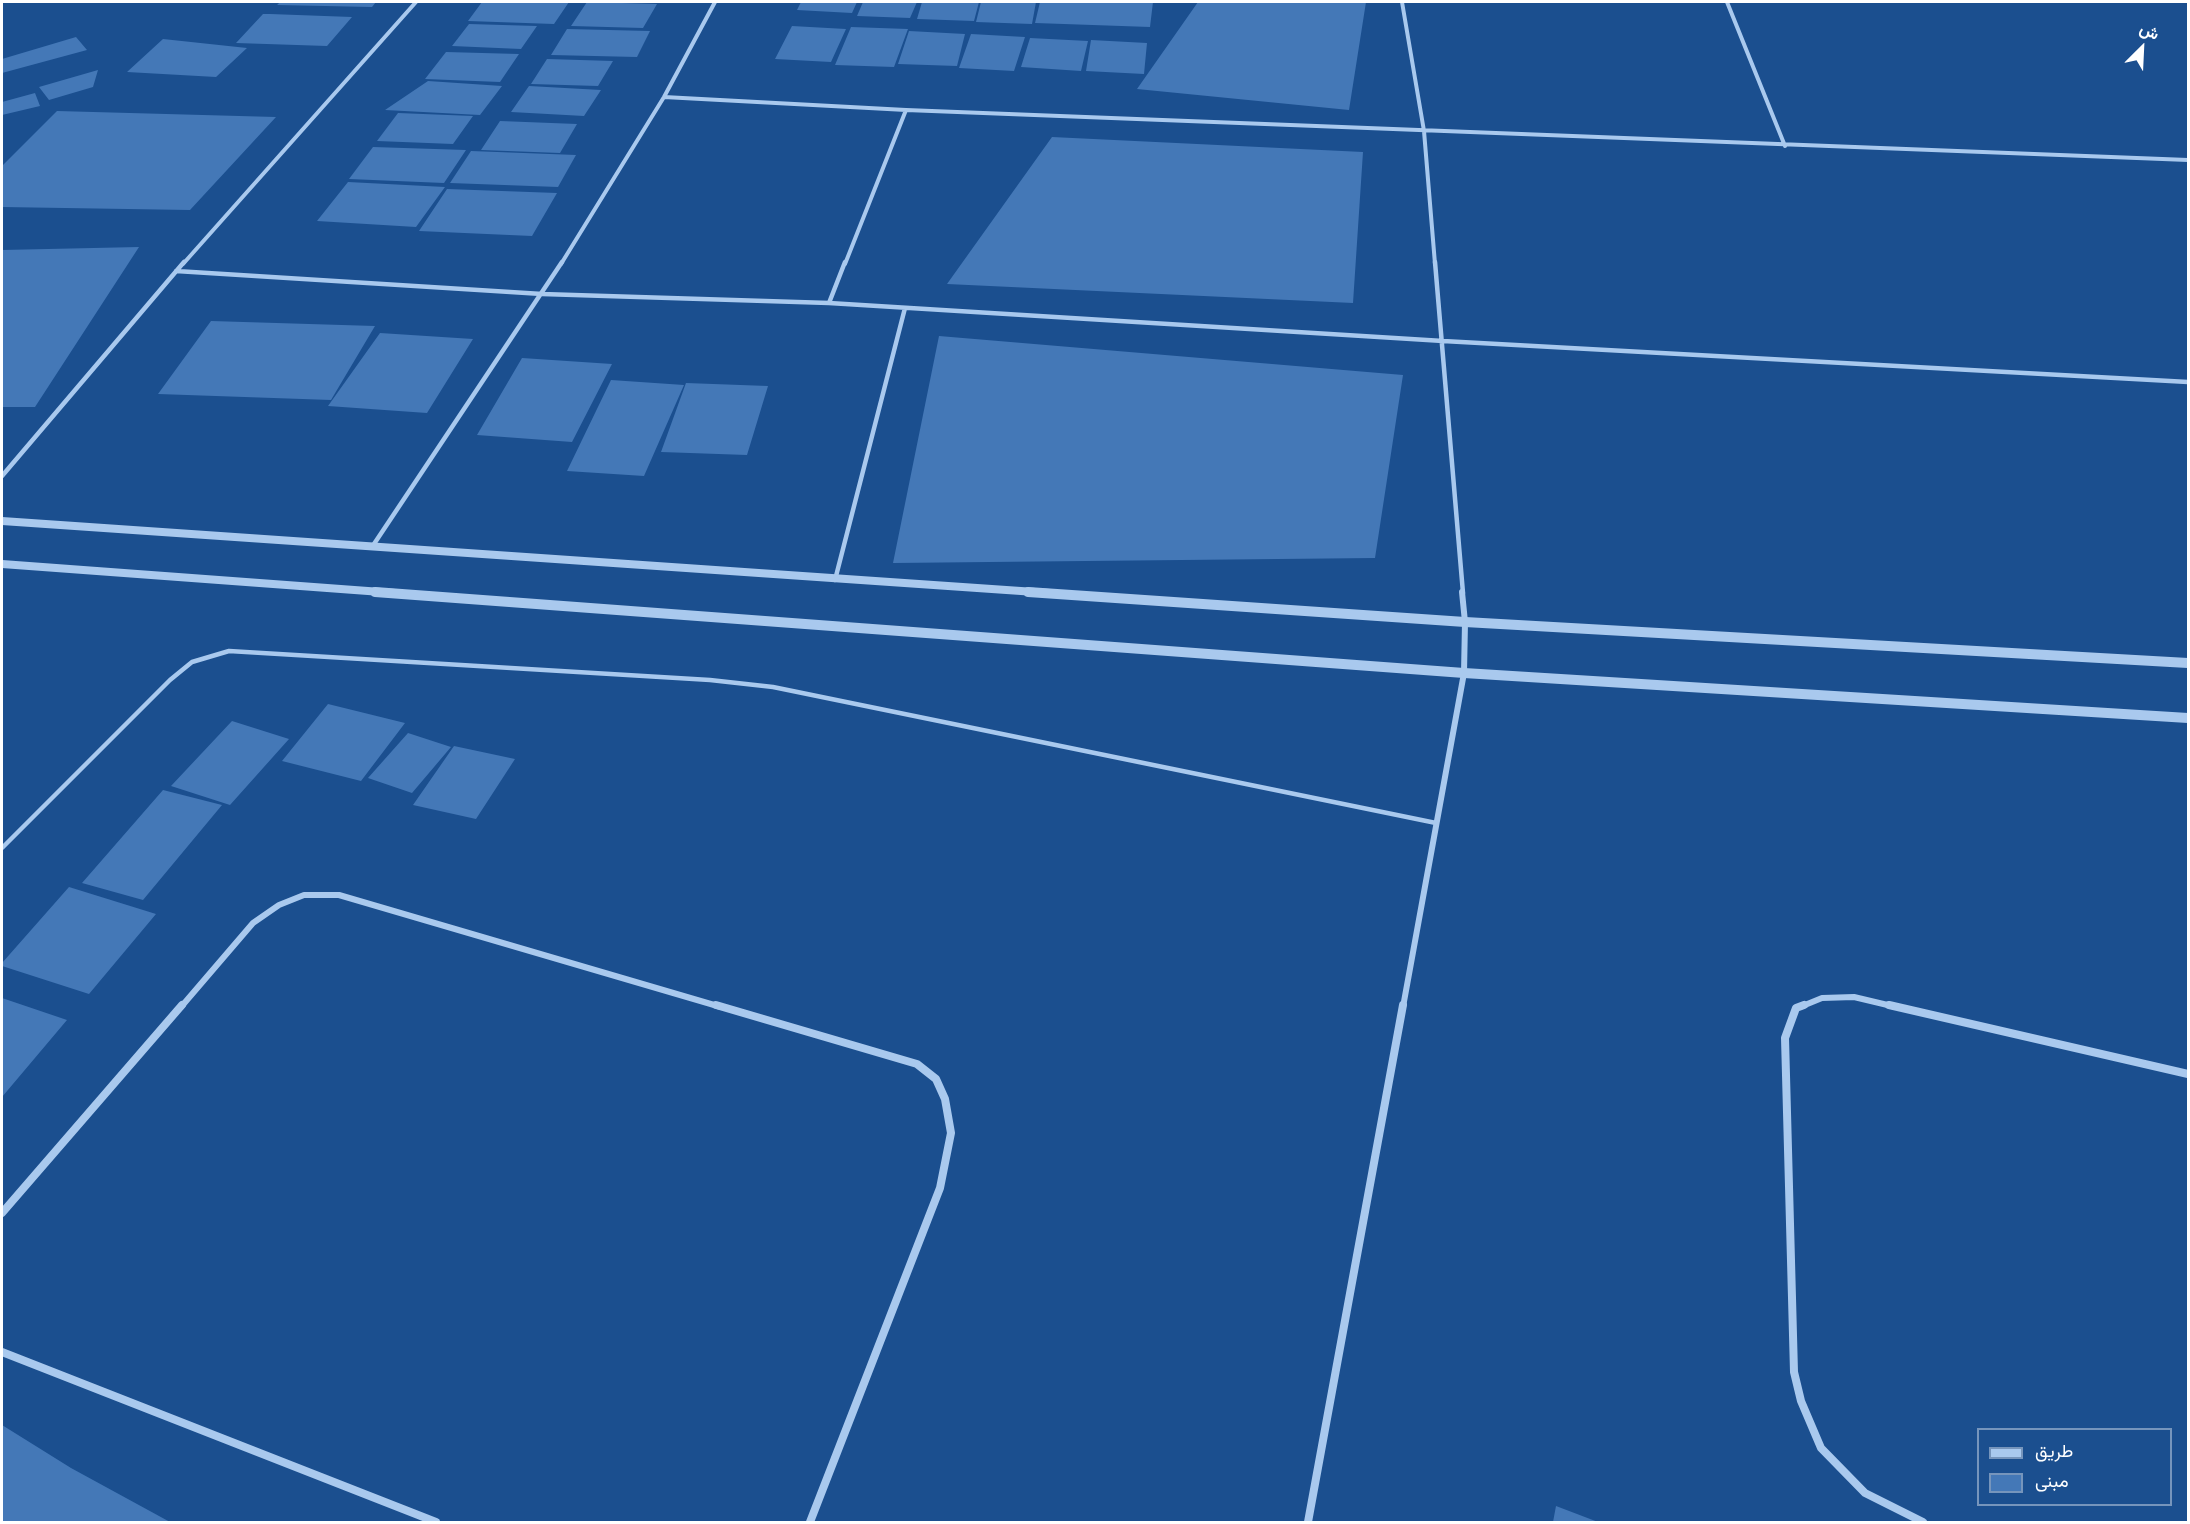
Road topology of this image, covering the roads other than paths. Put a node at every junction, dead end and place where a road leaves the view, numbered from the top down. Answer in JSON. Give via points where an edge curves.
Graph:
{"nodes":[{"id":1,"x":416,"y":2,"type":"edge"},
{"id":2,"x":715,"y":2,"type":"edge"},
{"id":3,"x":1402,"y":2,"type":"edge"},
{"id":4,"x":1727,"y":2,"type":"edge"},
{"id":5,"x":664,"y":97,"type":"junction"},
{"id":6,"x":906,"y":110,"type":"junction"},
{"id":7,"x":1424,"y":131,"type":"junction"},
{"id":8,"x":1785,"y":146,"type":"junction"},
{"id":9,"x":2188,"y":160,"type":"edge"},
{"id":10,"x":176,"y":271,"type":"junction"},
{"id":11,"x":542,"y":294,"type":"junction"},
{"id":12,"x":829,"y":303,"type":"junction"},
{"id":13,"x":905,"y":308,"type":"junction"},
{"id":14,"x":1443,"y":341,"type":"junction"},
{"id":15,"x":2188,"y":382,"type":"edge"},
{"id":16,"x":2,"y":476,"type":"edge"},
{"id":17,"x":2,"y":521,"type":"edge"},
{"id":18,"x":372,"y":547,"type":"junction"},
{"id":19,"x":2,"y":564,"type":"edge"},
{"id":20,"x":835,"y":579,"type":"junction"},
{"id":21,"x":1465,"y":622,"type":"junction"},
{"id":22,"x":2188,"y":663,"type":"edge"},
{"id":23,"x":1464,"y":673,"type":"junction"},
{"id":24,"x":2188,"y":718,"type":"edge"},
{"id":25,"x":1436,"y":823,"type":"junction"},
{"id":26,"x":2,"y":848,"type":"edge"},
{"id":27,"x":2188,"y":1074,"type":"edge"},
{"id":28,"x":2,"y":1213,"type":"edge"},
{"id":29,"x":2,"y":1352,"type":"edge"},
{"id":30,"x":436,"y":1522,"type":"edge"},
{"id":31,"x":810,"y":1522,"type":"edge"},
{"id":32,"x":1308,"y":1522,"type":"edge"},
{"id":33,"x":1923,"y":1522,"type":"edge"}],
"edges":[{"from":1,"to":10,"type":"street"},
{"from":2,"to":5,"type":"street"},
{"from":3,"to":7,"type":"street"},
{"from":4,"to":8,"type":"street"},
{"from":5,"to":6,"type":"street"},
{"from":5,"to":11,"type":"street"},
{"from":6,"to":7,"type":"street"},
{"from":6,"to":12,"type":"street"},
{"from":7,"to":8,"type":"street"},
{"from":7,"to":14,"type":"street"},
{"from":8,"to":9,"type":"street"},
{"from":10,"to":11,"type":"street"},
{"from":10,"to":16,"type":"street"},
{"from":11,"to":12,"type":"street"},
{"from":11,"to":18,"type":"street"},
{"from":12,"to":13,"type":"street"},
{"from":13,"to":14,"type":"street"},
{"from":13,"to":20,"type":"street"},
{"from":14,"to":15,"type":"street"},
{"from":14,"to":21,"type":"street"},
{"from":17,"to":18,"type":"street"},
{"from":18,"to":20,"type":"street"},
{"from":19,"to":23,"type":"street"},
{"from":20,"to":21,"type":"street"},
{"from":21,"to":22,"type":"street"},
{"from":21,"to":23,"type":"street"},
{"from":23,"to":24,"type":"street"},
{"from":23,"to":25,"type":"street"},
{"from":25,"to":26,"type":"lane","via":[[773,687],[229,651],[192,662],[170,680]]},
{"from":25,"to":32,"type":"street"},
{"from":27,"to":33,"type":"street","via":[[1854,997],[1822,998],[1796,1008],[1785,1038],[1794,1372],[1801,1401],[1821,1448],[1865,1493]]},
{"from":28,"to":31,"type":"street","via":[[253,923],[279,905],[304,895],[339,894],[917,1064],[936,1079],[945,1100],[951,1133],[940,1188]]},
{"from":29,"to":30,"type":"street"}]}
